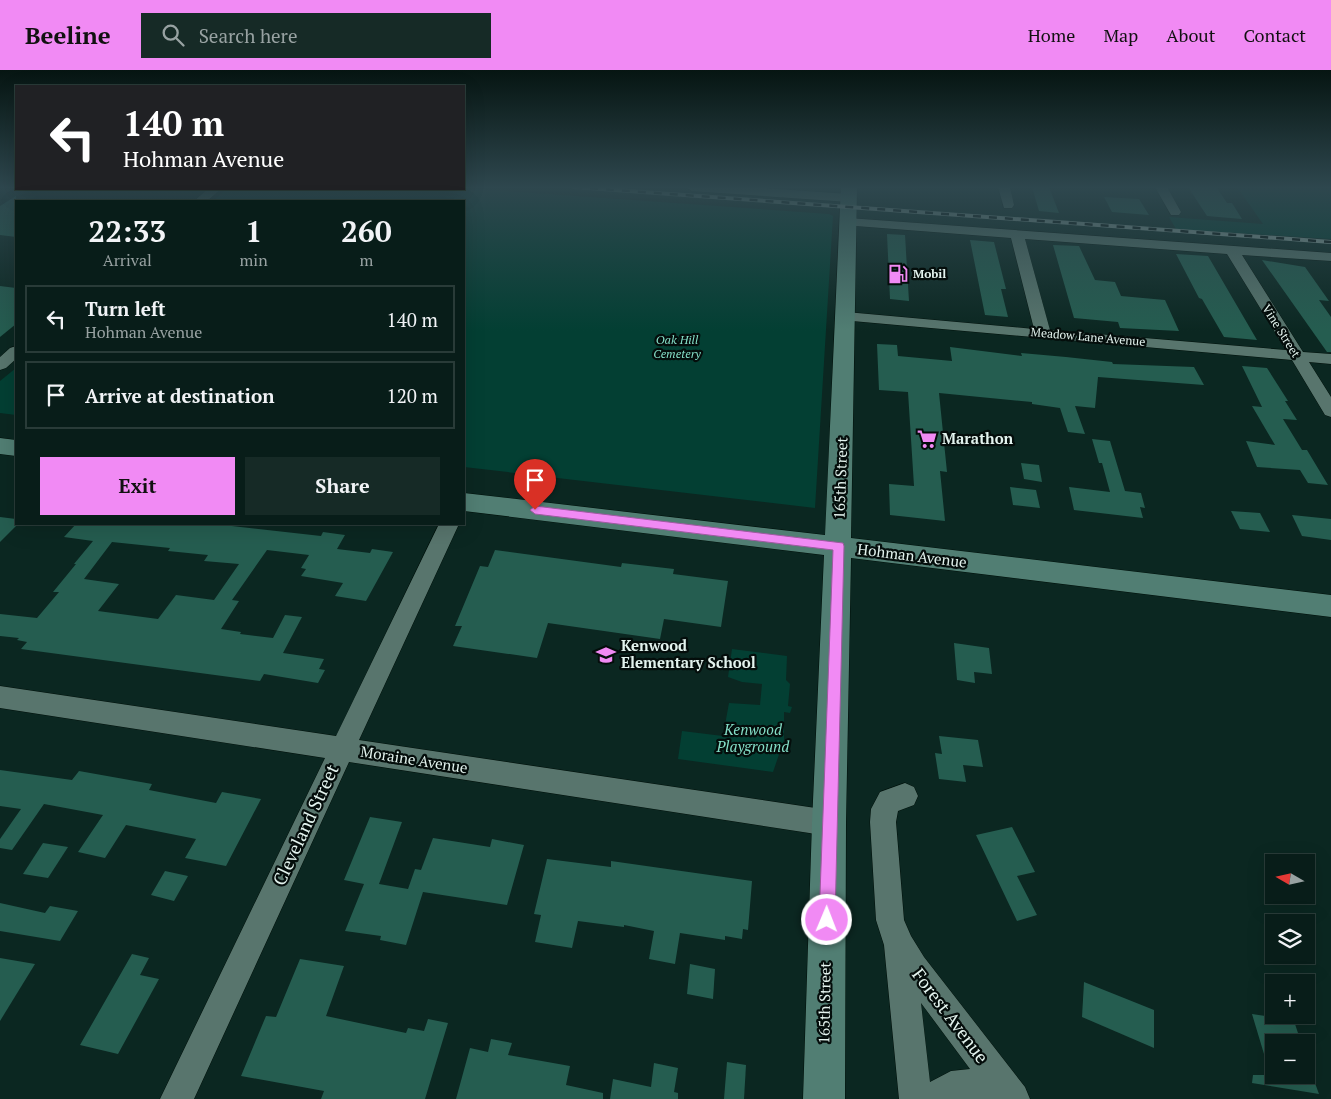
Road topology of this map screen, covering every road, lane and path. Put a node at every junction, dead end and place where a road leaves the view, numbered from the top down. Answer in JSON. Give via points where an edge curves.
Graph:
{"nodes":[{"id":1,"x":848,"y":235,"type":"edge"},
{"id":2,"x":1017,"y":235,"type":"edge"},
{"id":3,"x":1031,"y":235,"type":"edge"},
{"id":4,"x":1232,"y":250,"type":"junction"},
{"id":5,"x":1331,"y":257,"type":"edge"},
{"id":6,"x":846,"y":317,"type":"junction"},
{"id":7,"x":1043,"y":334,"type":"junction"},
{"id":8,"x":15,"y":352,"type":"edge"},
{"id":9,"x":1297,"y":356,"type":"junction"},
{"id":10,"x":1331,"y":359,"type":"edge"},
{"id":11,"x":0,"y":365,"type":"edge"},
{"id":12,"x":1331,"y":411,"type":"edge"},
{"id":13,"x":0,"y":446,"type":"edge"},
{"id":14,"x":15,"y":448,"type":"edge"},
{"id":15,"x":465,"y":502,"type":"edge"},
{"id":16,"x":449,"y":525,"type":"edge"},
{"id":17,"x":839,"y":546,"type":"junction"},
{"id":18,"x":1331,"y":606,"type":"edge"},
{"id":19,"x":0,"y":697,"type":"edge"},
{"id":20,"x":342,"y":749,"type":"junction"},
{"id":21,"x":905,"y":796,"type":"dead end"},
{"id":22,"x":829,"y":823,"type":"junction"},
{"id":23,"x":899,"y":945,"type":"junction"},
{"id":24,"x":1008,"y":1092,"type":"edge"},
{"id":25,"x":177,"y":1099,"type":"edge"},
{"id":26,"x":824,"y":1099,"type":"edge"},
{"id":27,"x":916,"y":1099,"type":"edge"},
{"id":28,"x":934,"y":1099,"type":"edge"}],
"edges":[{"from":1,"to":6,"type":"main road","name":"165th Street"},
{"from":2,"to":7,"type":"street"},
{"from":3,"to":4,"type":"street"},
{"from":4,"to":5,"type":"street"},
{"from":4,"to":9,"type":"street","name":"Vine Street"},
{"from":6,"to":7,"type":"street","name":"Meadow Lane Avenue"},
{"from":6,"to":17,"type":"main road","name":"165th Street"},
{"from":7,"to":9,"type":"street","name":"Meadow Lane Avenue"},
{"from":8,"to":11,"type":"street"},
{"from":9,"to":10,"type":"street","name":"Meadow Lane Avenue"},
{"from":9,"to":12,"type":"street","name":"Vine Street"},
{"from":13,"to":14,"type":"main road"},
{"from":15,"to":17,"type":"main road","name":"Hohman Avenue"},
{"from":16,"to":20,"type":"street","name":"Cleveland Street"},
{"from":17,"to":18,"type":"main road","name":"Hohman Avenue"},
{"from":17,"to":22,"type":"main road","name":"165th Street"},
{"from":19,"to":20,"type":"street","name":"Moraine Avenue"},
{"from":20,"to":22,"type":"street","name":"Moraine Avenue"},
{"from":20,"to":25,"type":"street","name":"Cleveland Street"},
{"from":21,"to":23,"type":"street","name":"Forest Avenue","via":[[889,801],[884,809],[883,822],[890,920]]},
{"from":22,"to":26,"type":"main road","name":"165th Street"},
{"from":23,"to":24,"type":"street","name":"Forest Avenue"},
{"from":23,"to":27,"type":"street","name":"Forest Avenue"},
{"from":24,"to":28,"type":"street","name":"Forest Avenue","via":[[971,1085],[951,1087]]}]}
